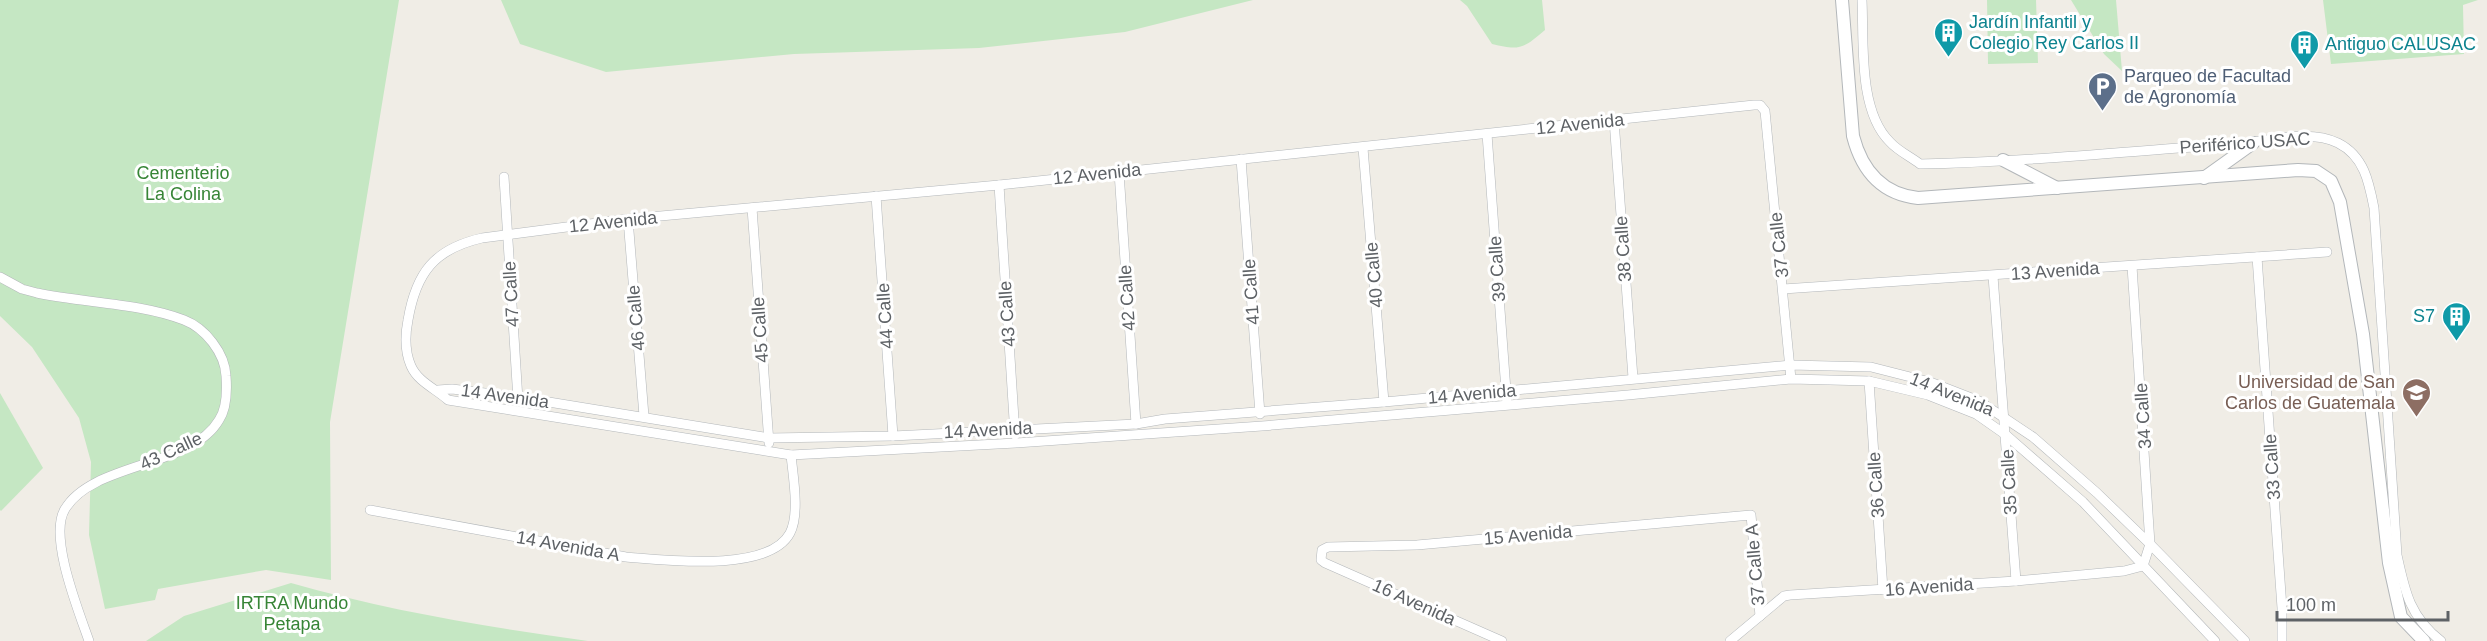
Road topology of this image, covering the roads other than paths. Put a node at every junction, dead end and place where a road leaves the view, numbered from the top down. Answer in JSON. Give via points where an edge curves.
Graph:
{"nodes":[{"id":1,"x":1842,"y":0,"type":"edge"},
{"id":2,"x":1862,"y":0,"type":"edge"},
{"id":3,"x":1766,"y":111,"type":"joint"},
{"id":4,"x":1614,"y":120,"type":"junction"},
{"id":5,"x":1487,"y":134,"type":"junction"},
{"id":6,"x":2253,"y":143,"type":"junction"},
{"id":7,"x":1363,"y":148,"type":"junction"},
{"id":8,"x":1241,"y":159,"type":"junction"},
{"id":9,"x":2003,"y":160,"type":"junction"},
{"id":10,"x":1119,"y":172,"type":"junction"},
{"id":11,"x":504,"y":177,"type":"dead end"},
{"id":12,"x":2203,"y":179,"type":"junction"},
{"id":13,"x":999,"y":185,"type":"junction"},
{"id":14,"x":2057,"y":188,"type":"junction"},
{"id":15,"x":876,"y":196,"type":"junction"},
{"id":16,"x":752,"y":208,"type":"junction"},
{"id":17,"x":628,"y":219,"type":"junction"},
{"id":18,"x":508,"y":234,"type":"junction"},
{"id":19,"x":2326,"y":252,"type":"dead end"},
{"id":20,"x":2257,"y":257,"type":"junction"},
{"id":21,"x":2132,"y":266,"type":"junction"},
{"id":22,"x":1993,"y":276,"type":"junction"},
{"id":23,"x":0,"y":277,"type":"edge"},
{"id":24,"x":1784,"y":290,"type":"junction"},
{"id":25,"x":1791,"y":365,"type":"junction"},
{"id":26,"x":1633,"y":378,"type":"junction"},
{"id":27,"x":1791,"y":379,"type":"junction"},
{"id":28,"x":1869,"y":381,"type":"junction"},
{"id":29,"x":438,"y":390,"type":"junction"},
{"id":30,"x":1506,"y":391,"type":"junction"},
{"id":31,"x":518,"y":397,"type":"junction"},
{"id":32,"x":1384,"y":402,"type":"junction"},
{"id":33,"x":1507,"y":404,"type":"junction"},
{"id":34,"x":1260,"y":411,"type":"junction"},
{"id":35,"x":519,"y":412,"type":"junction"},
{"id":36,"x":644,"y":416,"type":"junction"},
{"id":37,"x":2004,"y":416,"type":"junction"},
{"id":38,"x":1136,"y":424,"type":"junction"},
{"id":39,"x":1262,"y":426,"type":"junction"},
{"id":40,"x":1015,"y":428,"type":"junction"},
{"id":41,"x":2006,"y":435,"type":"junction"},
{"id":42,"x":893,"y":436,"type":"junction"},
{"id":43,"x":769,"y":438,"type":"junction"},
{"id":44,"x":1016,"y":443,"type":"junction"},
{"id":45,"x":769,"y":452,"type":"junction"},
{"id":46,"x":791,"y":455,"type":"junction"},
{"id":47,"x":370,"y":510,"type":"dead end"},
{"id":48,"x":1751,"y":515,"type":"joint"},
{"id":49,"x":2151,"y":544,"type":"junction"},
{"id":50,"x":1325,"y":563,"type":"joint"},
{"id":51,"x":2143,"y":566,"type":"junction"},
{"id":52,"x":2016,"y":581,"type":"junction"},
{"id":53,"x":1883,"y":590,"type":"junction"},
{"id":54,"x":1760,"y":616,"type":"junction"},
{"id":55,"x":89,"y":641,"type":"edge"},
{"id":56,"x":1502,"y":641,"type":"edge"},
{"id":57,"x":1730,"y":641,"type":"edge"},
{"id":58,"x":2215,"y":641,"type":"edge"},
{"id":59,"x":2245,"y":641,"type":"edge"},
{"id":60,"x":2282,"y":641,"type":"edge"},
{"id":61,"x":2424,"y":641,"type":"edge"},
{"id":62,"x":2441,"y":641,"type":"edge"}],
"edges":[{"from":1,"to":14,"type":"street","name":"Periférico USAC","via":[[1853,136],[1862,163],[1880,184],[1906,197],[1918,198]]},
{"from":2,"to":9,"type":"street","name":"Periférico USAC","via":[[1868,97],[1875,122],[1890,142],[1920,164]]},
{"from":3,"to":4,"type":"street","name":"12 Avenida","via":[[1754,105]]},
{"from":3,"to":24,"type":"street","name":"37 Calle"},
{"from":4,"to":5,"type":"street","name":"12 Avenida"},
{"from":4,"to":26,"type":"street","name":"38 Calle"},
{"from":5,"to":7,"type":"street","name":"12 Avenida"},
{"from":5,"to":30,"type":"street","name":"39 Calle"},
{"from":6,"to":9,"type":"street","name":"Periférico USAC"},
{"from":6,"to":12,"type":"street"},
{"from":6,"to":62,"type":"street","name":"Periférico USAC","via":[[2311,136],[2326,139],[2339,143],[2363,167],[2374,208],[2397,555],[2412,611]]},
{"from":7,"to":8,"type":"street","name":"12 Avenida"},
{"from":7,"to":32,"type":"street","name":"40 Calle"},
{"from":8,"to":10,"type":"street","name":"12 Avenida"},
{"from":8,"to":34,"type":"street","name":"41 Calle"},
{"from":9,"to":14,"type":"street"},
{"from":10,"to":13,"type":"street","name":"12 Avenida"},
{"from":10,"to":38,"type":"street","name":"42 Calle"},
{"from":11,"to":18,"type":"street","name":"47 Calle"},
{"from":12,"to":14,"type":"street","name":"Periférico USAC"},
{"from":12,"to":61,"type":"street","name":"Periférico USAC","via":[[2316,171],[2335,188],[2362,334],[2389,563],[2401,617]]},
{"from":13,"to":15,"type":"street","name":"12 Avenida"},
{"from":13,"to":40,"type":"street","name":"43 Calle"},
{"from":15,"to":16,"type":"street","name":"12 Avenida"},
{"from":15,"to":42,"type":"street","name":"44 Calle"},
{"from":16,"to":17,"type":"street","name":"12 Avenida"},
{"from":16,"to":43,"type":"street","name":"45 Calle"},
{"from":17,"to":18,"type":"street","name":"12 Avenida"},
{"from":17,"to":36,"type":"street","name":"46 Calle"},
{"from":18,"to":29,"type":"street","name":"12 Avenida","via":[[464,242],[447,250],[420,277],[410,305],[407,349],[416,374]]},
{"from":18,"to":31,"type":"street","name":"47 Calle"},
{"from":19,"to":20,"type":"street","name":"13 Avenida"},
{"from":20,"to":21,"type":"street","name":"13 Avenida"},
{"from":20,"to":60,"type":"street","name":"33 Calle"},
{"from":21,"to":22,"type":"street","name":"13 Avenida"},
{"from":21,"to":49,"type":"street","name":"34 Calle"},
{"from":22,"to":24,"type":"street","name":"13 Avenida"},
{"from":22,"to":37,"type":"street","name":"35 Calle"},
{"from":23,"to":55,"type":"street","name":"43 Calle","via":[[37,293],[186,320],[219,351],[226,371],[227,389],[220,419],[209,433],[168,455],[83,490],[64,510],[62,558]]},
{"from":24,"to":25,"type":"street","name":"37 Calle"},
{"from":25,"to":26,"type":"street","name":"14 Avenida"},
{"from":25,"to":27,"type":"street","name":"37 Calle"},
{"from":25,"to":37,"type":"street","name":"14 Avenida","via":[[1870,367],[1929,382]]},
{"from":26,"to":30,"type":"street","name":"14 Avenida"},
{"from":27,"to":28,"type":"street","name":"14 Avenida"},
{"from":27,"to":33,"type":"street","name":"14 Avenida"},
{"from":28,"to":41,"type":"street","name":"14 Avenida","via":[[1928,395],[1976,414]]},
{"from":28,"to":53,"type":"street","name":"36 Calle"},
{"from":29,"to":31,"type":"street","name":"14 Avenida"},
{"from":29,"to":35,"type":"street","name":"14 Avenida","via":[[448,400]]},
{"from":30,"to":32,"type":"street","name":"14 Avenida"},
{"from":30,"to":33,"type":"street","name":"39 Calle"},
{"from":31,"to":35,"type":"street","name":"47 Calle"},
{"from":31,"to":36,"type":"street","name":"14 Avenida"},
{"from":32,"to":34,"type":"street","name":"14 Avenida"},
{"from":33,"to":39,"type":"street","name":"14 Avenida"},
{"from":34,"to":38,"type":"street","name":"14 Avenida"},
{"from":34,"to":39,"type":"street","name":"41 Calle"},
{"from":35,"to":45,"type":"street","name":"14 Avenida"},
{"from":36,"to":43,"type":"street","name":"14 Avenida"},
{"from":37,"to":41,"type":"street","name":"35 Calle"},
{"from":37,"to":49,"type":"street","name":"14 Avenida","via":[[2057,458]]},
{"from":38,"to":40,"type":"street","name":"14 Avenida"},
{"from":39,"to":44,"type":"street","name":"14 Avenida"},
{"from":40,"to":42,"type":"street","name":"14 Avenida"},
{"from":40,"to":44,"type":"street","name":"43 Calle"},
{"from":41,"to":51,"type":"street","name":"14 Avenida","via":[[2083,502]]},
{"from":41,"to":52,"type":"street","name":"35 Calle"},
{"from":42,"to":43,"type":"street","name":"14 Avenida"},
{"from":43,"to":45,"type":"street","name":"45 Calle"},
{"from":44,"to":46,"type":"street","name":"14 Avenida"},
{"from":45,"to":46,"type":"street","name":"14 Avenida"},
{"from":46,"to":47,"type":"street","name":"14 Avenida A","via":[[793,525],[784,541],[767,552],[743,559],[626,557]]},
{"from":48,"to":50,"type":"street","name":"15 Avenida","via":[[1417,545],[1328,547],[1320,555]]},
{"from":48,"to":54,"type":"street","name":"37 Calle A"},
{"from":49,"to":51,"type":"street","name":"34 Calle"},
{"from":49,"to":59,"type":"street","name":"14 Avenida"},
{"from":50,"to":56,"type":"street","name":"16 Avenida"},
{"from":51,"to":52,"type":"street","name":"16 Avenida"},
{"from":51,"to":58,"type":"street","name":"14 Avenida"},
{"from":52,"to":53,"type":"street","name":"16 Avenida"},
{"from":53,"to":54,"type":"street","name":"16 Avenida","via":[[1784,596]]},
{"from":54,"to":57,"type":"street","name":"16 Avenida"}]}
